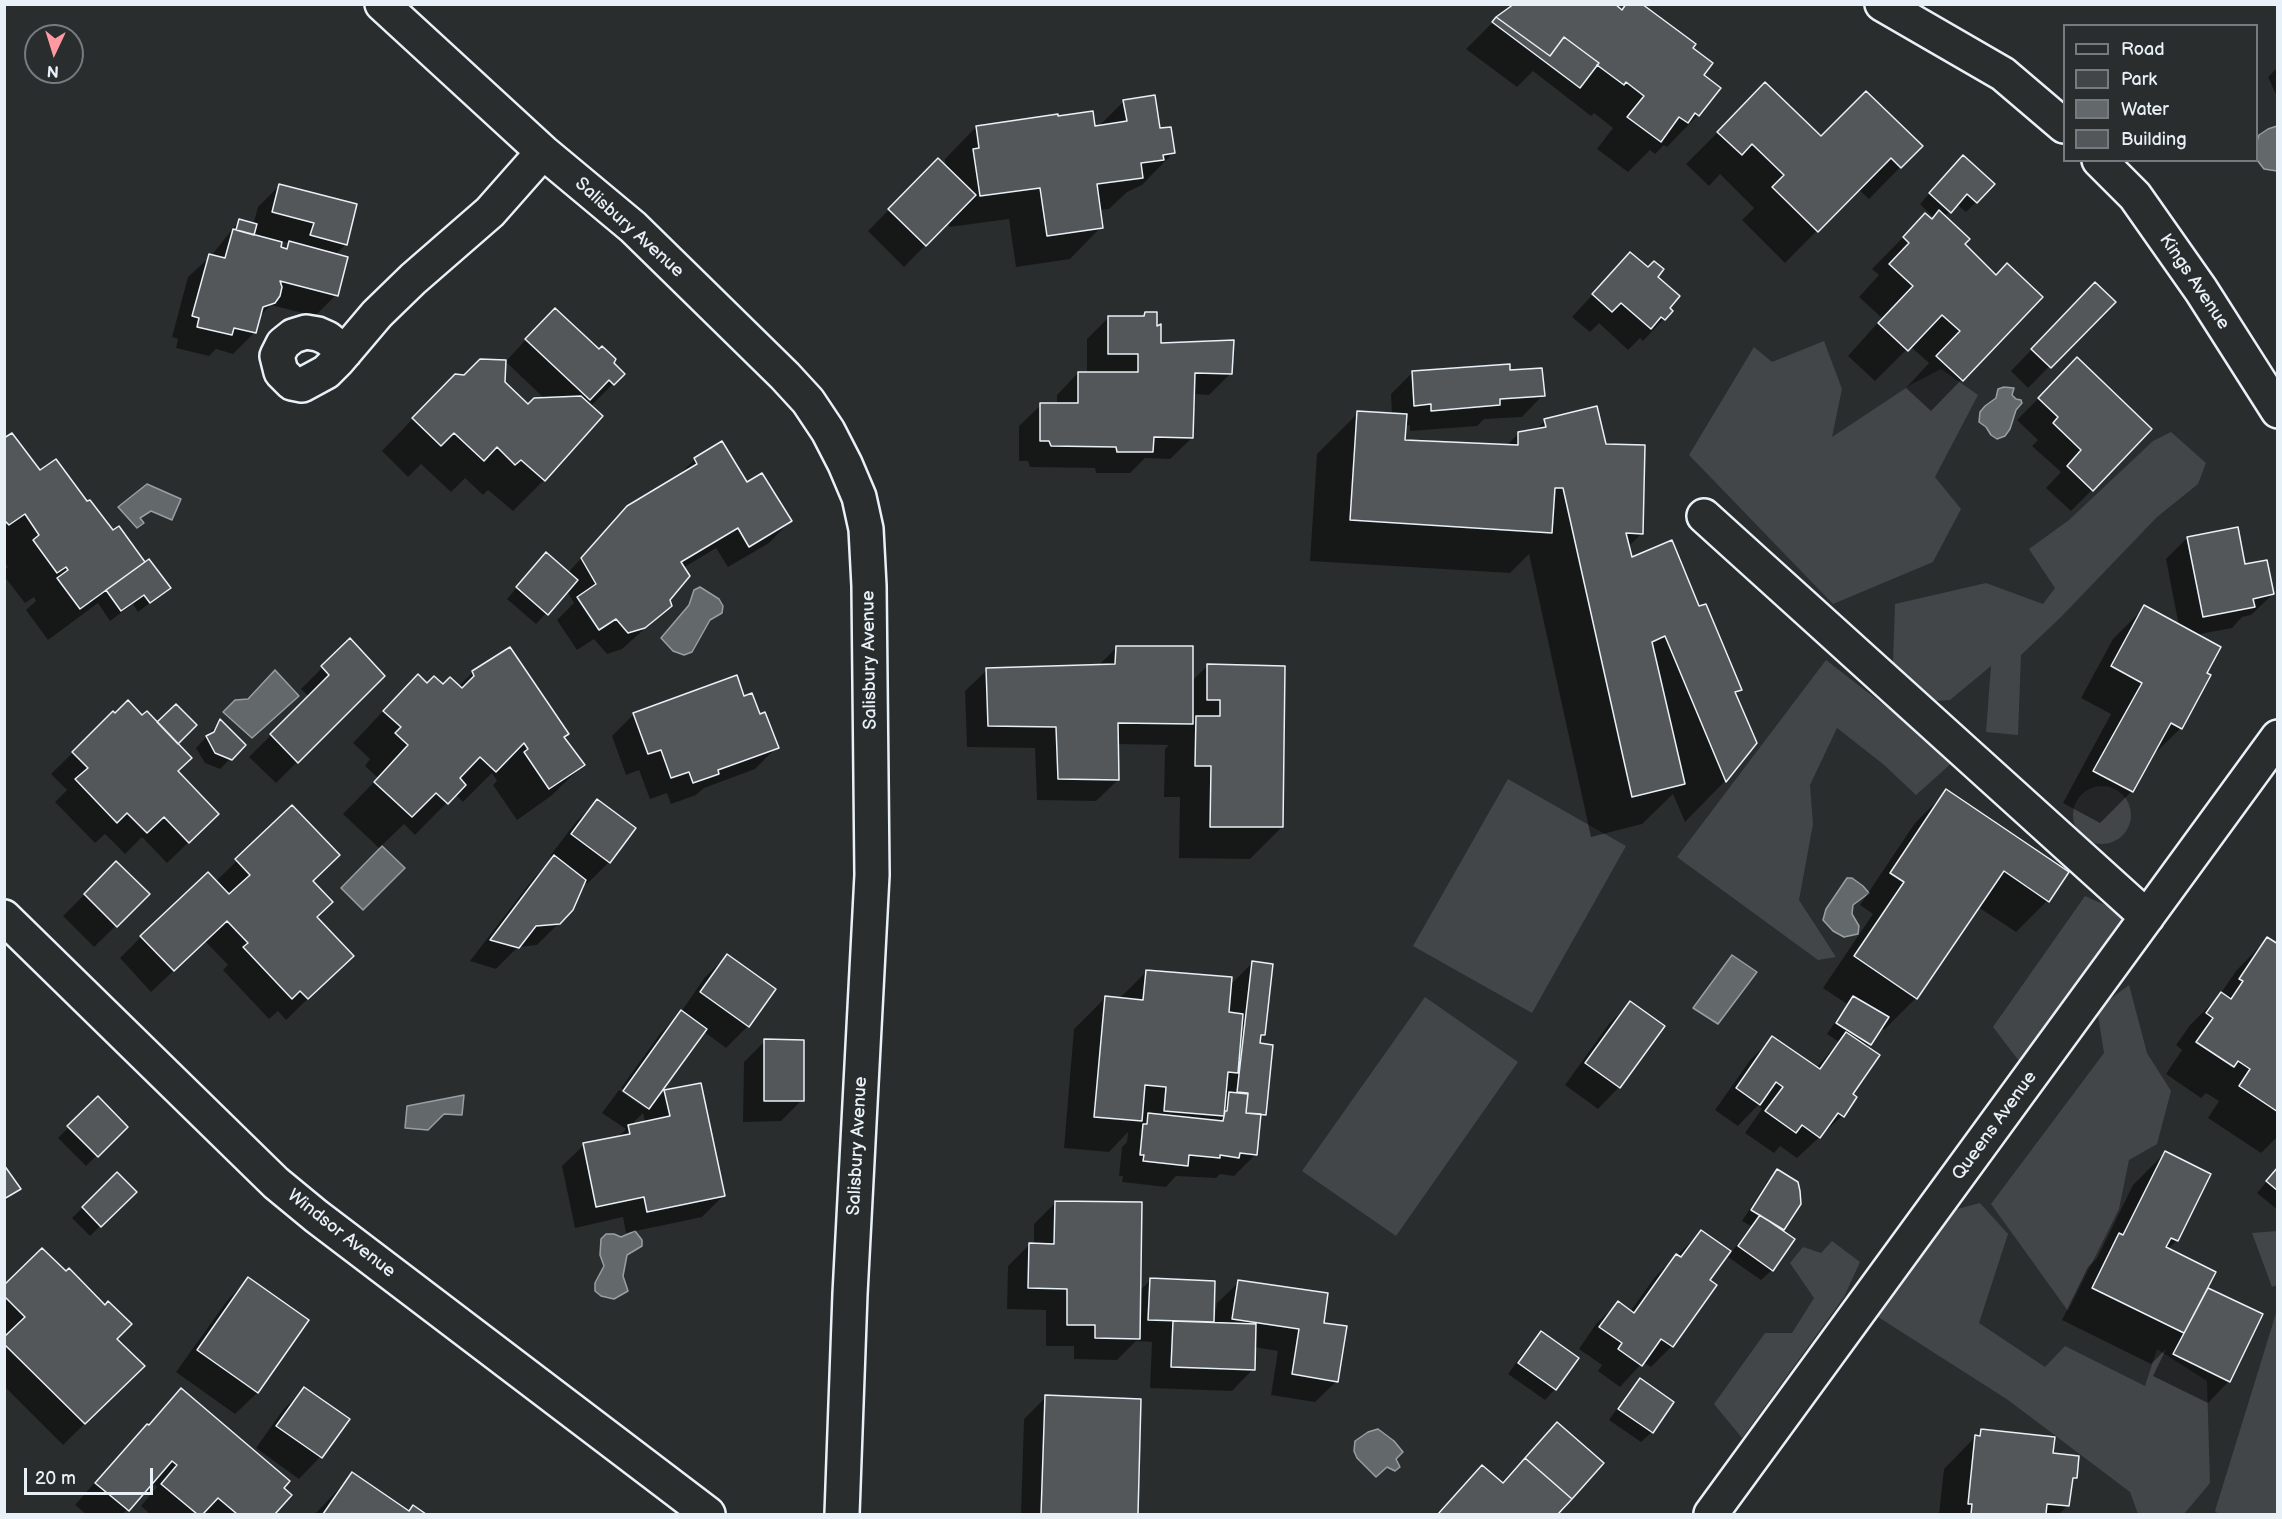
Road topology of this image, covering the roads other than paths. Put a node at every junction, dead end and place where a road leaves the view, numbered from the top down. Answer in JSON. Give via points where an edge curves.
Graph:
{"nodes":[{"id":1,"x":382,"y":4,"type":"edge"},
{"id":2,"x":1882,"y":4,"type":"edge"},
{"id":3,"x":2063,"y":125,"type":"edge"},
{"id":4,"x":543,"y":152,"type":"junction"},
{"id":5,"x":2101,"y":162,"type":"edge"},
{"id":6,"x":345,"y":352,"type":"dead end"},
{"id":7,"x":2277,"y":411,"type":"edge"},
{"id":8,"x":1704,"y":516,"type":"dead end"},
{"id":9,"x":2277,"y":737,"type":"edge"},
{"id":10,"x":4,"y":917,"type":"edge"},
{"id":11,"x":2147,"y":917,"type":"junction"},
{"id":12,"x":708,"y":1515,"type":"edge"},
{"id":13,"x":842,"y":1515,"type":"edge"},
{"id":14,"x":1711,"y":1515,"type":"edge"}],
"edges":[{"from":1,"to":4,"type":"street","name":"Salisbury Avenue"},
{"from":2,"to":3,"type":"street","via":[[2003,74]]},
{"from":4,"to":6,"type":"street","via":[[490,212],[413,279]]},
{"from":4,"to":13,"type":"street","name":"Salisbury Avenue","via":[[633,227],[808,401],[845,464],[866,530],[872,875]]},
{"from":5,"to":7,"type":"street","name":"Kings Avenue","via":[[2135,196],[2201,290]]},
{"from":8,"to":11,"type":"street"},
{"from":9,"to":11,"type":"street","name":"Queens Avenue"},
{"from":10,"to":12,"type":"street","name":"Windsor Avenue","via":[[308,1210]]},
{"from":11,"to":14,"type":"street","name":"Queens Avenue"}]}
